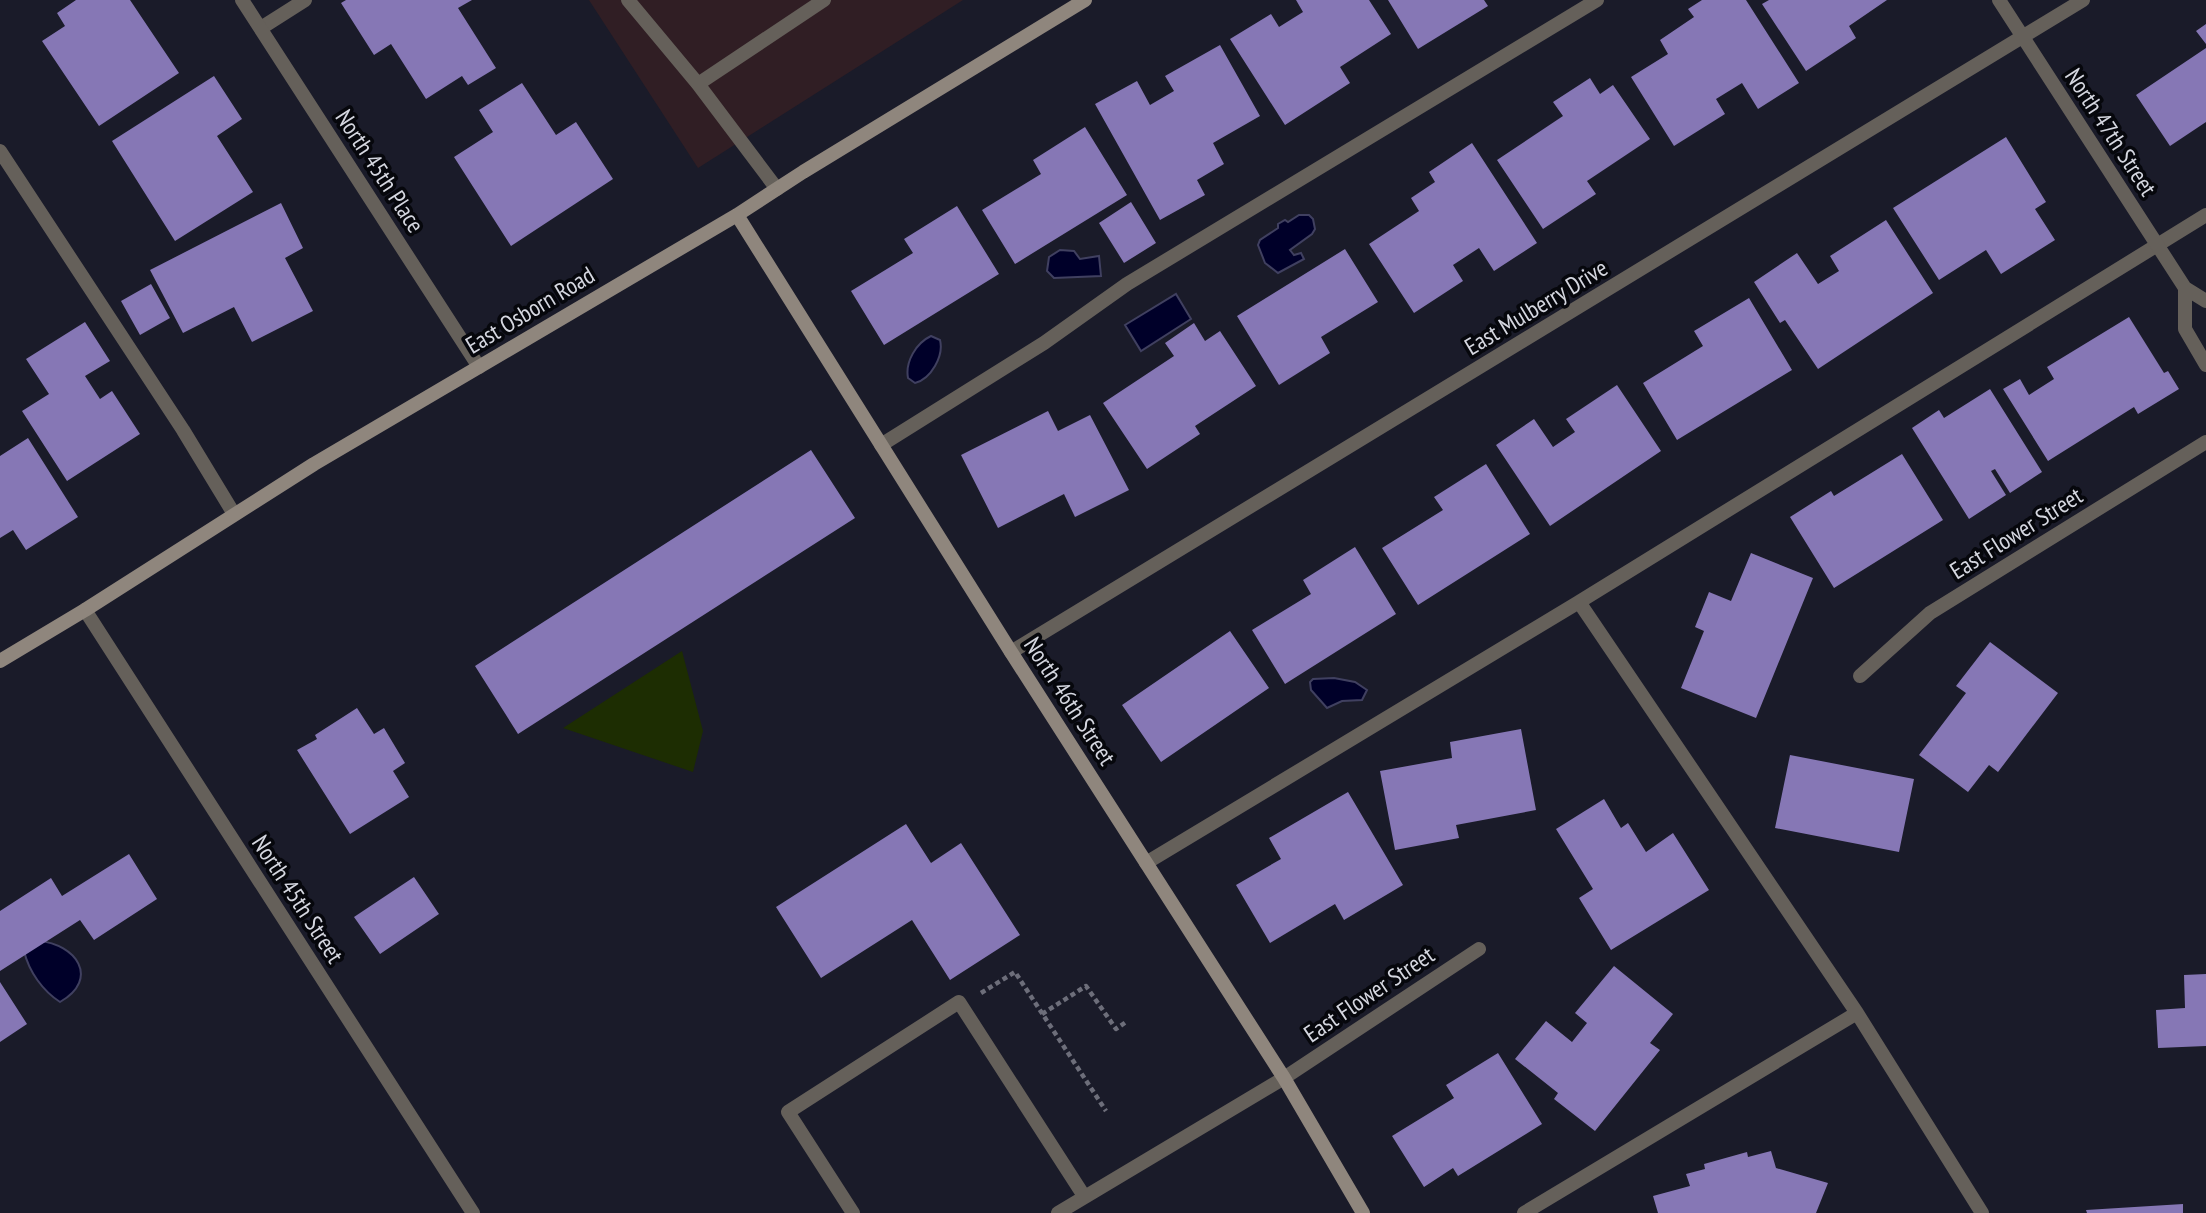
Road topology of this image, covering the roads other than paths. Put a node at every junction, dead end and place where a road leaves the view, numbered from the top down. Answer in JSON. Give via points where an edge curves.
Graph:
{"nodes":[{"id":1,"x":242,"y":0,"type":"edge"},
{"id":2,"x":305,"y":0,"type":"edge"},
{"id":3,"x":628,"y":0,"type":"edge"},
{"id":4,"x":824,"y":0,"type":"edge"},
{"id":5,"x":1085,"y":0,"type":"edge"},
{"id":6,"x":1597,"y":0,"type":"edge"},
{"id":7,"x":1999,"y":0,"type":"edge"},
{"id":8,"x":2083,"y":0,"type":"edge"},
{"id":9,"x":261,"y":28,"type":"junction"},
{"id":10,"x":2023,"y":38,"type":"junction"},
{"id":11,"x":698,"y":84,"type":"junction"},
{"id":12,"x":0,"y":151,"type":"edge"},
{"id":13,"x":777,"y":189,"type":"junction"},
{"id":14,"x":737,"y":215,"type":"junction"},
{"id":15,"x":2206,"y":215,"type":"edge"},
{"id":16,"x":2157,"y":245,"type":"junction"},
{"id":17,"x":2185,"y":288,"type":"junction"},
{"id":18,"x":2206,"y":301,"type":"edge"},
{"id":19,"x":2206,"y":365,"type":"edge"},
{"id":20,"x":479,"y":367,"type":"junction"},
{"id":21,"x":2206,"y":442,"type":"edge"},
{"id":22,"x":881,"y":444,"type":"junction"},
{"id":23,"x":234,"y":514,"type":"junction"},
{"id":24,"x":1579,"y":602,"type":"junction"},
{"id":25,"x":85,"y":610,"type":"junction"},
{"id":26,"x":1011,"y":652,"type":"junction"},
{"id":27,"x":0,"y":661,"type":"edge"},
{"id":28,"x":1860,"y":676,"type":"dead end"},
{"id":29,"x":1146,"y":863,"type":"junction"},
{"id":30,"x":1479,"y":949,"type":"dead end"},
{"id":31,"x":1857,"y":1013,"type":"junction"},
{"id":32,"x":1284,"y":1078,"type":"junction"},
{"id":33,"x":1084,"y":1196,"type":"junction"},
{"id":34,"x":473,"y":1213,"type":"edge"},
{"id":35,"x":853,"y":1213,"type":"edge"},
{"id":36,"x":1058,"y":1213,"type":"edge"},
{"id":37,"x":1363,"y":1213,"type":"edge"},
{"id":38,"x":1524,"y":1213,"type":"edge"},
{"id":39,"x":1982,"y":1213,"type":"edge"}],
"edges":[{"from":1,"to":9,"type":"street","name":"North 45th Place"},
{"from":2,"to":9,"type":"street"},
{"from":3,"to":11,"type":"street"},
{"from":4,"to":11,"type":"street"},
{"from":5,"to":13,"type":"street","name":"East Osborn Road"},
{"from":6,"to":22,"type":"street","via":[[1128,284],[1044,343]]},
{"from":7,"to":10,"type":"street","name":"North 47th Street"},
{"from":8,"to":10,"type":"street","name":"East Mulberry Drive"},
{"from":9,"to":20,"type":"street","name":"North 45th Place"},
{"from":10,"to":16,"type":"street","name":"North 47th Street"},
{"from":10,"to":26,"type":"street","name":"East Mulberry Drive"},
{"from":11,"to":13,"type":"street"},
{"from":12,"to":23,"type":"street"},
{"from":13,"to":14,"type":"street","name":"East Osborn Road"},
{"from":14,"to":20,"type":"street","name":"East Osborn Road"},
{"from":14,"to":22,"type":"street","name":"North 46th Street"},
{"from":15,"to":16,"type":"street"},
{"from":16,"to":17,"type":"street","name":"North 47th Street"},
{"from":16,"to":24,"type":"street"},
{"from":17,"to":18,"type":"street","name":"North 47th Street"},
{"from":17,"to":19,"type":"street","via":[[2185,329]]},
{"from":20,"to":23,"type":"street","name":"East Osborn Road"},
{"from":21,"to":28,"type":"street","name":"East Flower Street","via":[[1930,613]]},
{"from":22,"to":26,"type":"street","name":"North 46th Street"},
{"from":23,"to":25,"type":"street","name":"East Osborn Road"},
{"from":24,"to":29,"type":"street"},
{"from":24,"to":31,"type":"street"},
{"from":25,"to":27,"type":"street","name":"East Osborn Road"},
{"from":25,"to":34,"type":"street","name":"North 45th Street"},
{"from":26,"to":29,"type":"street","name":"North 46th Street"},
{"from":29,"to":32,"type":"street","name":"North 46th Street"},
{"from":30,"to":32,"type":"street","name":"East Flower Street"},
{"from":31,"to":38,"type":"street"},
{"from":31,"to":39,"type":"street"},
{"from":32,"to":33,"type":"street","name":"East Flower Street"},
{"from":32,"to":37,"type":"street","name":"North 46th Street"},
{"from":33,"to":35,"type":"street","via":[[959,1002],[788,1112]]},
{"from":33,"to":36,"type":"street","name":"East Flower Street"}]}
